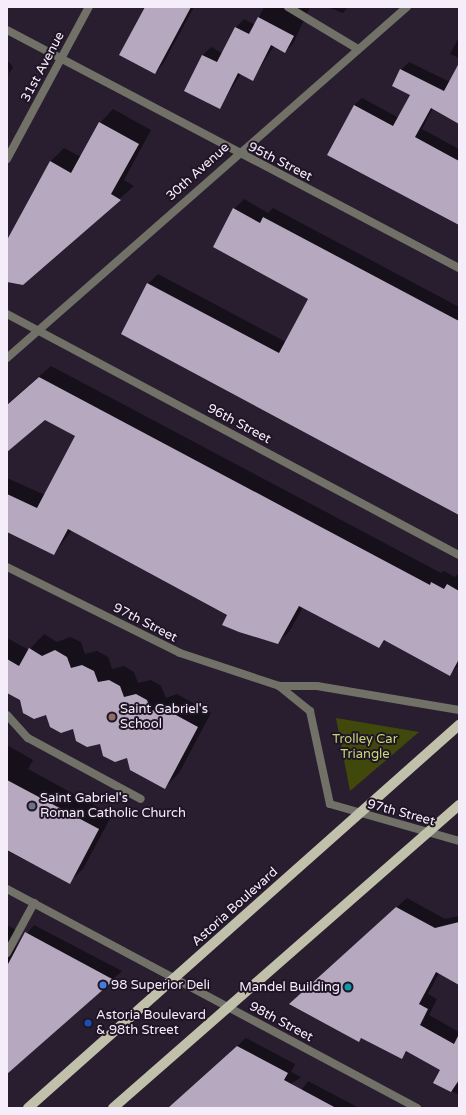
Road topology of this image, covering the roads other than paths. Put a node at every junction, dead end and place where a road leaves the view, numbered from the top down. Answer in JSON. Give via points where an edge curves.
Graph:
{"nodes":[{"id":1,"x":88,"y":7,"type":"edge"},
{"id":2,"x":288,"y":7,"type":"edge"},
{"id":3,"x":407,"y":7,"type":"edge"},
{"id":4,"x":7,"y":30,"type":"edge"},
{"id":5,"x":358,"y":49,"type":"junction"},
{"id":6,"x":61,"y":59,"type":"junction"},
{"id":7,"x":237,"y":153,"type":"junction"},
{"id":8,"x":7,"y":159,"type":"edge"},
{"id":9,"x":459,"y":268,"type":"edge"},
{"id":10,"x":7,"y":314,"type":"edge"},
{"id":11,"x":38,"y":331,"type":"junction"},
{"id":12,"x":7,"y":358,"type":"edge"},
{"id":13,"x":459,"y":555,"type":"edge"},
{"id":14,"x":7,"y":567,"type":"edge"},
{"id":15,"x":279,"y":686,"type":"junction"},
{"id":16,"x":459,"y":710,"type":"edge"},
{"id":17,"x":7,"y":715,"type":"edge"},
{"id":18,"x":459,"y":725,"type":"edge"},
{"id":19,"x":141,"y":799,"type":"dead end"},
{"id":20,"x":459,"y":806,"type":"edge"},
{"id":21,"x":359,"y":815,"type":"junction"},
{"id":22,"x":426,"y":832,"type":"junction"},
{"id":23,"x":459,"y":841,"type":"edge"},
{"id":24,"x":7,"y":889,"type":"edge"},
{"id":25,"x":34,"y":904,"type":"junction"},
{"id":26,"x":7,"y":953,"type":"edge"},
{"id":27,"x":175,"y":979,"type":"junction"},
{"id":28,"x":229,"y":1008,"type":"junction"},
{"id":29,"x":28,"y":1108,"type":"edge"},
{"id":30,"x":113,"y":1108,"type":"edge"},
{"id":31,"x":417,"y":1108,"type":"edge"}],
"edges":[{"from":1,"to":6,"type":"street","name":"31st Avenue"},
{"from":2,"to":5,"type":"street"},
{"from":3,"to":5,"type":"street","name":"30th Avenue"},
{"from":4,"to":6,"type":"street","name":"95th Street"},
{"from":5,"to":7,"type":"street","name":"30th Avenue"},
{"from":6,"to":7,"type":"street","name":"95th Street"},
{"from":6,"to":8,"type":"street","name":"31st Avenue"},
{"from":7,"to":9,"type":"street","name":"95th Street"},
{"from":7,"to":11,"type":"street","name":"30th Avenue"},
{"from":10,"to":11,"type":"street","name":"96th Street"},
{"from":11,"to":12,"type":"street","name":"30th Avenue"},
{"from":11,"to":13,"type":"street","name":"96th Street"},
{"from":14,"to":15,"type":"street","name":"97th Street","via":[[180,653]]},
{"from":15,"to":16,"type":"street","name":"97th Street","via":[[317,686]]},
{"from":15,"to":21,"type":"street","name":"97th Street","via":[[310,710],[330,804]]},
{"from":17,"to":19,"type":"street","via":[[28,738]]},
{"from":18,"to":21,"type":"main road","name":"Astoria Boulevard"},
{"from":20,"to":22,"type":"main road"},
{"from":21,"to":22,"type":"street","name":"97th Street"},
{"from":21,"to":27,"type":"main road","name":"Astoria Boulevard"},
{"from":22,"to":23,"type":"street","name":"97th Street"},
{"from":22,"to":28,"type":"main road"},
{"from":24,"to":25,"type":"street","name":"98th Street"},
{"from":25,"to":26,"type":"street"},
{"from":25,"to":27,"type":"street","name":"98th Street"},
{"from":27,"to":28,"type":"street","name":"98th Street"},
{"from":27,"to":29,"type":"main road","name":"Astoria Boulevard"},
{"from":28,"to":30,"type":"main road"},
{"from":28,"to":31,"type":"street","name":"98th Street"}]}
